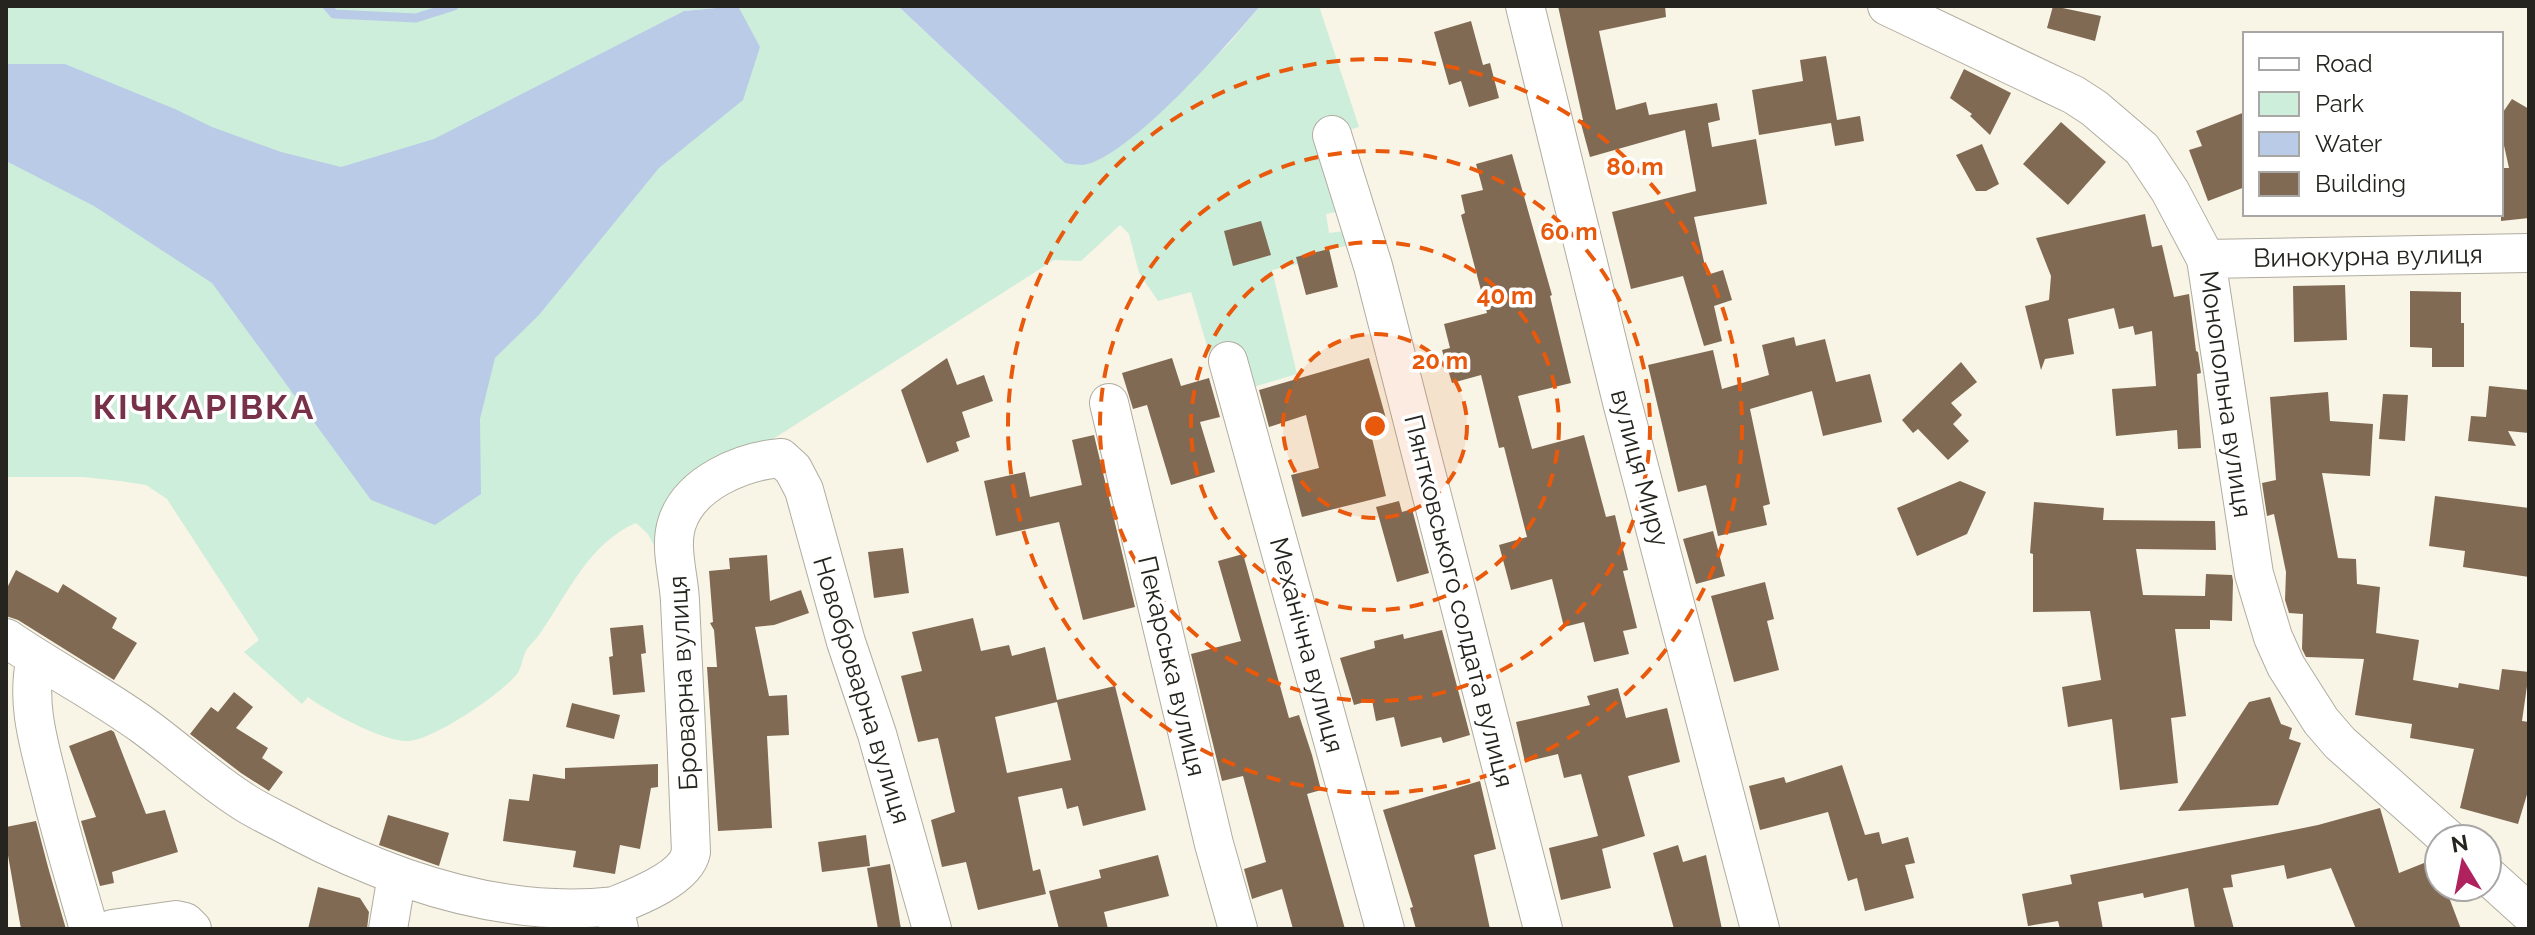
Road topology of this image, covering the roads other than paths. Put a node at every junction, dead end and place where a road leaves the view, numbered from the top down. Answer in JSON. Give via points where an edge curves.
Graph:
{"nodes":[{"id":1,"x":1525,"y":6,"type":"edge"},
{"id":2,"x":1887,"y":6,"type":"edge"},
{"id":3,"x":1926,"y":14,"type":"edge"},
{"id":4,"x":1332,"y":135,"type":"dead end"},
{"id":5,"x":2529,"y":253,"type":"edge"},
{"id":6,"x":2206,"y":259,"type":"junction"},
{"id":7,"x":1228,"y":361,"type":"dead end"},
{"id":8,"x":1109,"y":403,"type":"dead end"},
{"id":9,"x":781,"y":458,"type":"joint"},
{"id":10,"x":21,"y":648,"type":"edge"},
{"id":11,"x":2430,"y":823,"type":"edge"},
{"id":12,"x":397,"y":875,"type":"junction"},
{"id":13,"x":2503,"y":889,"type":"edge"},
{"id":14,"x":2529,"y":913,"type":"edge"},
{"id":15,"x":616,"y":918,"type":"edge"},
{"id":16,"x":89,"y":929,"type":"edge"},
{"id":17,"x":112,"y":929,"type":"edge"},
{"id":18,"x":192,"y":929,"type":"edge"},
{"id":19,"x":388,"y":929,"type":"edge"},
{"id":20,"x":932,"y":929,"type":"edge"},
{"id":21,"x":1238,"y":929,"type":"edge"},
{"id":22,"x":1385,"y":929,"type":"edge"},
{"id":23,"x":1543,"y":929,"type":"edge"},
{"id":24,"x":1760,"y":929,"type":"edge"}],
"edges":[{"from":1,"to":24,"type":"street","name":"вулиця Миру"},
{"from":2,"to":3,"type":"street","name":"Монопольна вулиця"},
{"from":3,"to":6,"type":"street","name":"Монопольна вулиця","via":[[2074,95],[2142,149]]},
{"from":4,"to":23,"type":"street","name":"Пянтковського солдата вулиця","via":[[1373,266]]},
{"from":5,"to":6,"type":"street","name":"Винокурна вулиця"},
{"from":6,"to":11,"type":"street","name":"Монопольна вулиця","via":[[2251,560],[2273,637],[2321,721]]},
{"from":7,"to":22,"type":"street","name":"Механічна вулиця"},
{"from":8,"to":21,"type":"street","name":"Пекарська вулиця"},
{"from":9,"to":15,"type":"street","name":"Броварна вулиця","via":[[756,461],[708,485],[678,521],[674,537],[690,859]]},
{"from":9,"to":20,"type":"street","name":"Новоброварна вулиця","via":[[804,490]]},
{"from":10,"to":12,"type":"street","via":[[145,726],[244,802]]},
{"from":10,"to":16,"type":"street","via":[[33,718]]},
{"from":12,"to":15,"type":"street","via":[[490,902],[590,909]]},
{"from":12,"to":19,"type":"street"},
{"from":13,"to":14,"type":"street"},
{"from":17,"to":18,"type":"street","via":[[176,920]]}]}
